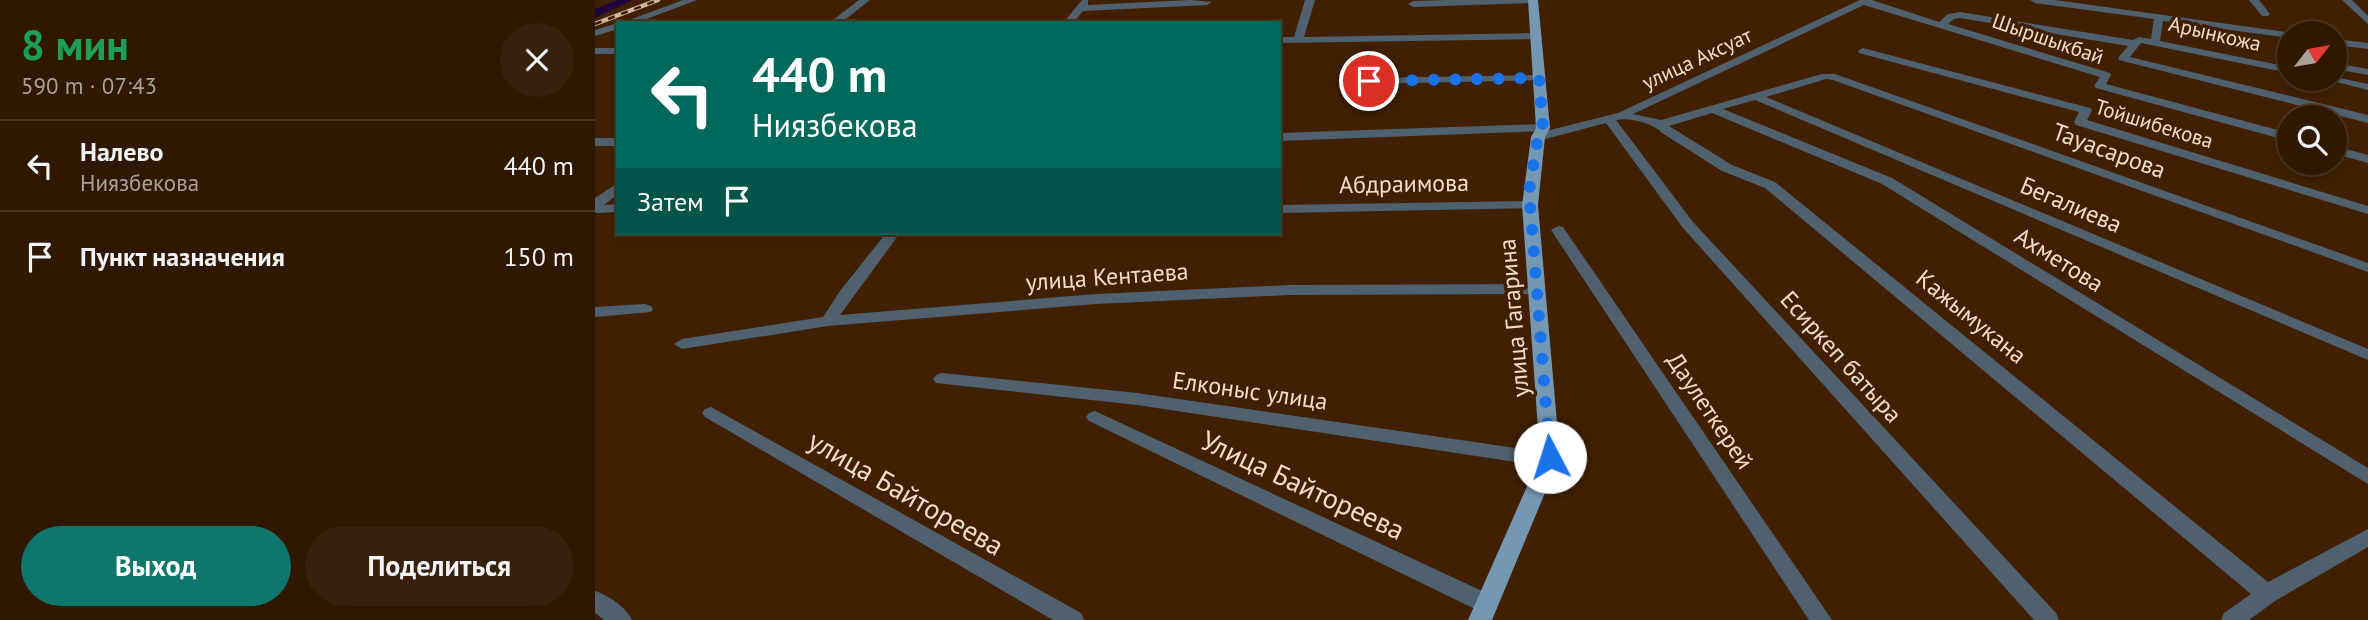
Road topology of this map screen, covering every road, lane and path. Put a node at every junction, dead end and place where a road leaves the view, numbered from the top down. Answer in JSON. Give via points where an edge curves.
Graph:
{"nodes":[{"id":1,"x":692,"y":0,"type":"edge"},
{"id":2,"x":865,"y":0,"type":"edge"},
{"id":3,"x":1310,"y":0,"type":"edge"},
{"id":4,"x":1532,"y":0,"type":"edge"},
{"id":5,"x":2035,"y":0,"type":"edge"},
{"id":6,"x":2254,"y":0,"type":"edge"},
{"id":7,"x":2347,"y":0,"type":"edge"},
{"id":8,"x":1462,"y":1,"type":"edge"},
{"id":9,"x":1861,"y":1,"type":"edge"},
{"id":10,"x":1207,"y":2,"type":"dead end"},
{"id":11,"x":1083,"y":4,"type":"edge"},
{"id":12,"x":1413,"y":4,"type":"dead end"},
{"id":13,"x":2265,"y":14,"type":"dead end"},
{"id":14,"x":2159,"y":17,"type":"junction"},
{"id":15,"x":632,"y":21,"type":"edge"},
{"id":16,"x":837,"y":21,"type":"edge"},
{"id":17,"x":1070,"y":21,"type":"edge"},
{"id":18,"x":2368,"y":21,"type":"edge"},
{"id":19,"x":1941,"y":25,"type":"junction"},
{"id":20,"x":616,"y":27,"type":"edge"},
{"id":21,"x":595,"y":33,"type":"edge"},
{"id":22,"x":2277,"y":33,"type":"edge"},
{"id":23,"x":1537,"y":36,"type":"junction"},
{"id":24,"x":1281,"y":40,"type":"edge"},
{"id":25,"x":1299,"y":40,"type":"junction"},
{"id":26,"x":2155,"y":43,"type":"junction"},
{"id":27,"x":2347,"y":43,"type":"edge"},
{"id":28,"x":2136,"y":44,"type":"junction"},
{"id":29,"x":2368,"y":46,"type":"edge"},
{"id":30,"x":595,"y":51,"type":"edge"},
{"id":31,"x":616,"y":51,"type":"edge"},
{"id":32,"x":1863,"y":51,"type":"dead end"},
{"id":33,"x":2277,"y":68,"type":"edge"},
{"id":34,"x":2347,"y":68,"type":"edge"},
{"id":35,"x":2368,"y":72,"type":"edge"},
{"id":36,"x":1539,"y":78,"type":"junction"},
{"id":37,"x":1369,"y":81,"type":"dead end"},
{"id":38,"x":2347,"y":83,"type":"edge"},
{"id":39,"x":2368,"y":87,"type":"edge"},
{"id":40,"x":1757,"y":97,"type":"junction"},
{"id":41,"x":2093,"y":98,"type":"junction"},
{"id":42,"x":1712,"y":109,"type":"junction"},
{"id":43,"x":1615,"y":117,"type":"junction"},
{"id":44,"x":2368,"y":119,"type":"edge"},
{"id":45,"x":1661,"y":124,"type":"junction"},
{"id":46,"x":1540,"y":132,"type":"junction"},
{"id":47,"x":2277,"y":135,"type":"edge"},
{"id":48,"x":1281,"y":137,"type":"edge"},
{"id":49,"x":595,"y":142,"type":"edge"},
{"id":50,"x":616,"y":142,"type":"edge"},
{"id":51,"x":2347,"y":153,"type":"edge"},
{"id":52,"x":2368,"y":159,"type":"edge"},
{"id":53,"x":616,"y":189,"type":"edge"},
{"id":54,"x":1530,"y":205,"type":"junction"},
{"id":55,"x":595,"y":207,"type":"edge"},
{"id":56,"x":616,"y":208,"type":"edge"},
{"id":57,"x":1281,"y":209,"type":"edge"},
{"id":58,"x":2368,"y":210,"type":"edge"},
{"id":59,"x":1558,"y":230,"type":"dead end"},
{"id":60,"x":891,"y":235,"type":"edge"},
{"id":61,"x":2368,"y":268,"type":"edge"},
{"id":62,"x":1537,"y":289,"type":"junction"},
{"id":63,"x":645,"y":309,"type":"dead end"},
{"id":64,"x":595,"y":312,"type":"edge"},
{"id":65,"x":828,"y":321,"type":"junction"},
{"id":66,"x":682,"y":344,"type":"dead end"},
{"id":67,"x":2368,"y":355,"type":"edge"},
{"id":68,"x":942,"y":379,"type":"dead end"},
{"id":69,"x":711,"y":413,"type":"dead end"},
{"id":70,"x":1095,"y":418,"type":"dead end"},
{"id":71,"x":1550,"y":457,"type":"junction"},
{"id":72,"x":2368,"y":477,"type":"edge"},
{"id":73,"x":2368,"y":537,"type":"edge"},
{"id":74,"x":2267,"y":594,"type":"junction"},
{"id":75,"x":595,"y":600,"type":"edge"},
{"id":76,"x":1484,"y":612,"type":"edge"},
{"id":77,"x":2244,"y":617,"type":"edge"},
{"id":78,"x":621,"y":620,"type":"edge"},
{"id":79,"x":1073,"y":620,"type":"edge"},
{"id":80,"x":1821,"y":620,"type":"edge"},
{"id":81,"x":2048,"y":620,"type":"edge"}],
"edges":[{"from":1,"to":15,"type":"street"},
{"from":2,"to":16,"type":"street"},
{"from":3,"to":25,"type":"street"},
{"from":4,"to":8,"type":"street"},
{"from":4,"to":23,"type":"main road","name":"улица Гагарина"},
{"from":5,"to":14,"type":"street"},
{"from":6,"to":13,"type":"street"},
{"from":7,"to":18,"type":"street"},
{"from":8,"to":12,"type":"street"},
{"from":9,"to":19,"type":"street","name":"Шыршыкбай"},
{"from":9,"to":43,"type":"street","name":"улица Аксуат"},
{"from":10,"to":11,"type":"street"},
{"from":11,"to":17,"type":"street"},
{"from":14,"to":22,"type":"street"},
{"from":14,"to":26,"type":"street","name":"Арынкожа"},
{"from":19,"to":28,"type":"street","via":[[1960,15]]},
{"from":19,"to":41,"type":"street","name":"Шыршыкбай","via":[[2106,75]]},
{"from":20,"to":21,"type":"street"},
{"from":23,"to":25,"type":"street"},
{"from":23,"to":36,"type":"main road","name":"улица Гагарина"},
{"from":24,"to":25,"type":"street"},
{"from":26,"to":28,"type":"street","via":[[2139,40]]},
{"from":26,"to":33,"type":"street","name":"Арынкожа"},
{"from":27,"to":29,"type":"street"},
{"from":28,"to":44,"type":"street","via":[[2123,58]]},
{"from":30,"to":31,"type":"street"},
{"from":32,"to":41,"type":"street","name":"Тойшибекова"},
{"from":34,"to":35,"type":"street"},
{"from":36,"to":37,"type":"street"},
{"from":36,"to":46,"type":"main road","name":"улица Гагарина"},
{"from":38,"to":39,"type":"street"},
{"from":40,"to":42,"type":"street"},
{"from":40,"to":61,"type":"street","name":"Тауасарова","via":[[1835,77]]},
{"from":40,"to":67,"type":"street","name":"Бегалиева"},
{"from":41,"to":47,"type":"street","name":"Шыршыкбай"},
{"from":41,"to":58,"type":"street","name":"Тойшибекова","via":[[2080,122]]},
{"from":42,"to":45,"type":"street"},
{"from":42,"to":72,"type":"street","name":"Ахметова","via":[[1887,181]]},
{"from":43,"to":45,"type":"street","name":"Кажымукана"},
{"from":43,"to":46,"type":"street","name":"улица Аксуат"},
{"from":43,"to":81,"type":"street","name":"Есиркеп батыра","via":[[1688,225]]},
{"from":45,"to":74,"type":"street","name":"Кажымукана","via":[[1727,168],[1770,185]]},
{"from":46,"to":48,"type":"street","name":"улица Аксуат"},
{"from":46,"to":54,"type":"main road","name":"улица Гагарина"},
{"from":49,"to":50,"type":"street"},
{"from":51,"to":52,"type":"street"},
{"from":53,"to":55,"type":"street"},
{"from":54,"to":57,"type":"street","name":"Абдраимова"},
{"from":54,"to":62,"type":"main road","name":"улица Гагарина"},
{"from":55,"to":56,"type":"street"},
{"from":59,"to":80,"type":"street","name":"Даулеткерей"},
{"from":60,"to":65,"type":"street"},
{"from":62,"to":65,"type":"street","name":"улица Кентаева","via":[[1289,290],[1110,298]]},
{"from":62,"to":71,"type":"main road","name":"улица Гагарина"},
{"from":63,"to":64,"type":"street"},
{"from":65,"to":66,"type":"street","name":"улица Кентаева"},
{"from":68,"to":71,"type":"street","name":"Елконыс улица","via":[[1136,400]]},
{"from":69,"to":79,"type":"street","name":"улица Байтореева"},
{"from":70,"to":76,"type":"street","name":"Улица Байтореева"},
{"from":71,"to":76,"type":"main road","name":"улица Гагарина"},
{"from":73,"to":74,"type":"street"},
{"from":74,"to":77,"type":"street"},
{"from":75,"to":78,"type":"street"}]}
